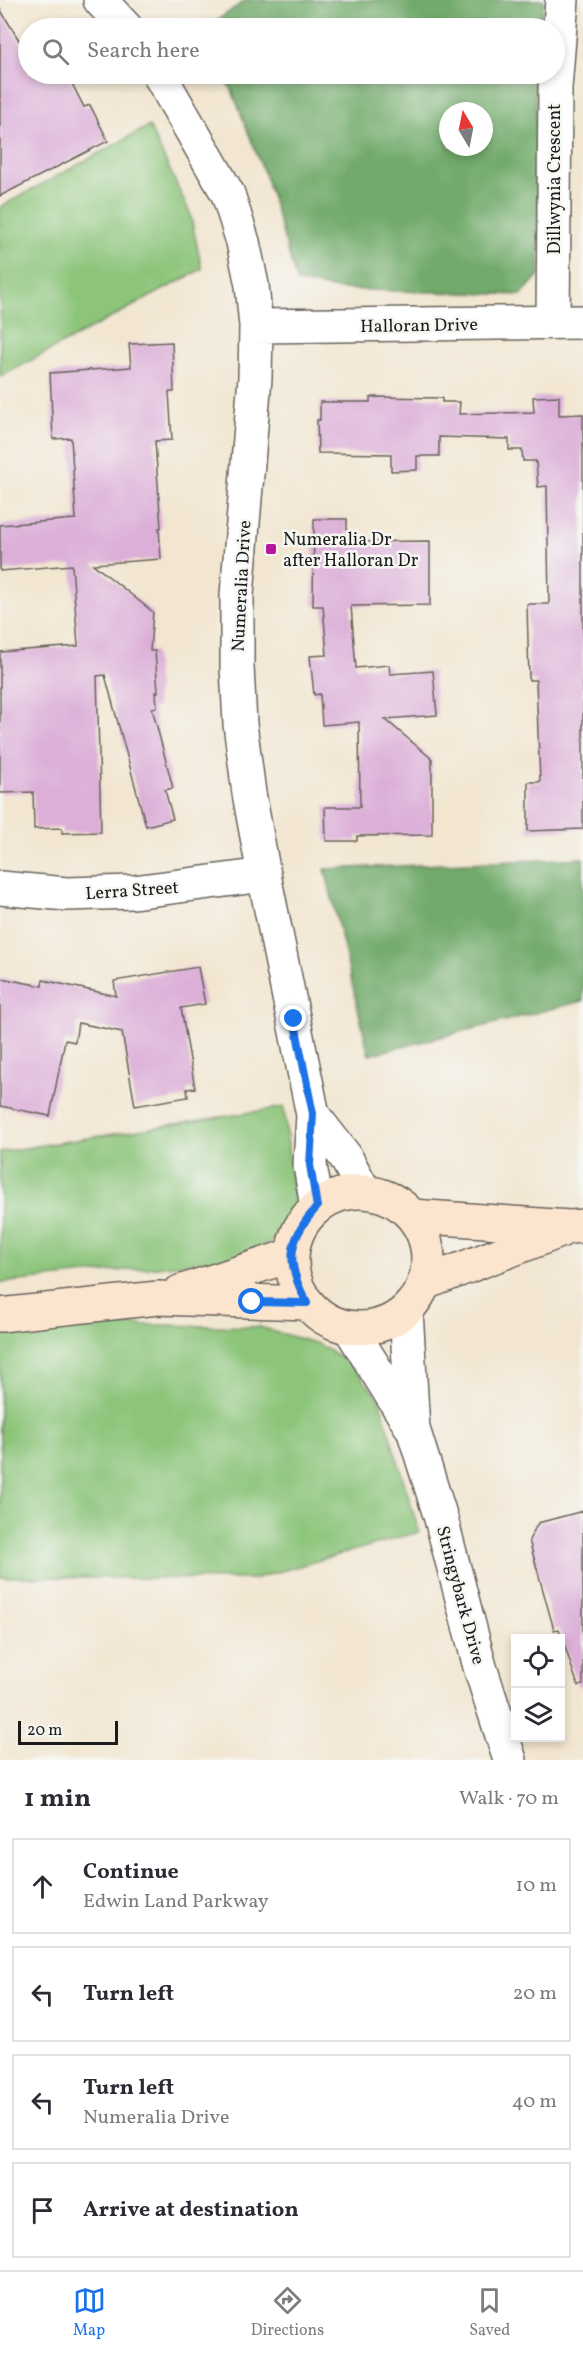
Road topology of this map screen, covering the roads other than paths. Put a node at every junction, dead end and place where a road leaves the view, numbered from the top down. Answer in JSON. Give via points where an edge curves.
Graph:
{"nodes":[{"id":1,"x":100,"y":0,"type":"edge"},
{"id":2,"x":562,"y":0,"type":"edge"},
{"id":3,"x":117,"y":18,"type":"edge"},
{"id":4,"x":561,"y":18,"type":"edge"},
{"id":5,"x":165,"y":84,"type":"edge"},
{"id":6,"x":555,"y":84,"type":"edge"},
{"id":7,"x":568,"y":322,"type":"edge"},
{"id":8,"x":256,"y":326,"type":"junction"},
{"id":9,"x":264,"y":875,"type":"junction"},
{"id":10,"x":0,"y":888,"type":"edge"},
{"id":11,"x":313,"y":1114,"type":"junction"},
{"id":12,"x":364,"y":1191,"type":"junction"},
{"id":13,"x":317,"y":1207,"type":"junction"},
{"id":14,"x":412,"y":1216,"type":"junction"},
{"id":15,"x":576,"y":1226,"type":"edge"},
{"id":16,"x":292,"y":1256,"type":"junction"},
{"id":17,"x":424,"y":1282,"type":"junction"},
{"id":18,"x":158,"y":1298,"type":"junction"},
{"id":19,"x":307,"y":1303,"type":"junction"},
{"id":20,"x":406,"y":1311,"type":"junction"},
{"id":21,"x":0,"y":1316,"type":"edge"},
{"id":22,"x":350,"y":1328,"type":"junction"},
{"id":23,"x":413,"y":1429,"type":"junction"},
{"id":24,"x":510,"y":1760,"type":"edge"}],
"edges":[{"from":1,"to":3,"type":"street"},
{"from":2,"to":4,"type":"street","name":"Dillwynia Crescent"},
{"from":5,"to":8,"type":"street","name":"Numeralia Drive","via":[[228,194],[243,242]]},
{"from":6,"to":7,"type":"street","name":"Dillwynia Crescent"},
{"from":7,"to":8,"type":"street","name":"Halloran Drive"},
{"from":8,"to":9,"type":"street","name":"Numeralia Drive","via":[[237,594],[237,667],[240,724]]},
{"from":9,"to":10,"type":"street","name":"Lerra Street","via":[[133,892],[67,894]]},
{"from":9,"to":11,"type":"street","name":"Numeralia Drive"},
{"from":11,"to":12,"type":"street","name":"Numeralia Drive","via":[[345,1156]]},
{"from":11,"to":13,"type":"street","name":"Numeralia Drive","via":[[310,1165]]},
{"from":12,"to":13,"type":"main road","via":[[345,1194]]},
{"from":12,"to":14,"type":"main road","via":[[397,1203]]},
{"from":13,"to":16,"type":"main road","via":[[304,1221]]},
{"from":14,"to":15,"type":"main road"},
{"from":14,"to":17,"type":"main road","via":[[422,1230],[427,1248]]},
{"from":15,"to":17,"type":"main road"},
{"from":16,"to":18,"type":"main road"},
{"from":16,"to":19,"type":"main road","via":[[295,1281]]},
{"from":17,"to":20,"type":"main road"},
{"from":18,"to":19,"type":"main road"},
{"from":18,"to":21,"type":"main road"},
{"from":19,"to":22,"type":"main road","via":[[326,1320]]},
{"from":20,"to":22,"type":"main road","via":[[390,1322]]},
{"from":20,"to":23,"type":"street","name":"Stringybark Drive"},
{"from":22,"to":23,"type":"street","name":"Stringybark Drive"},
{"from":23,"to":24,"type":"street","name":"Stringybark Drive"}]}
